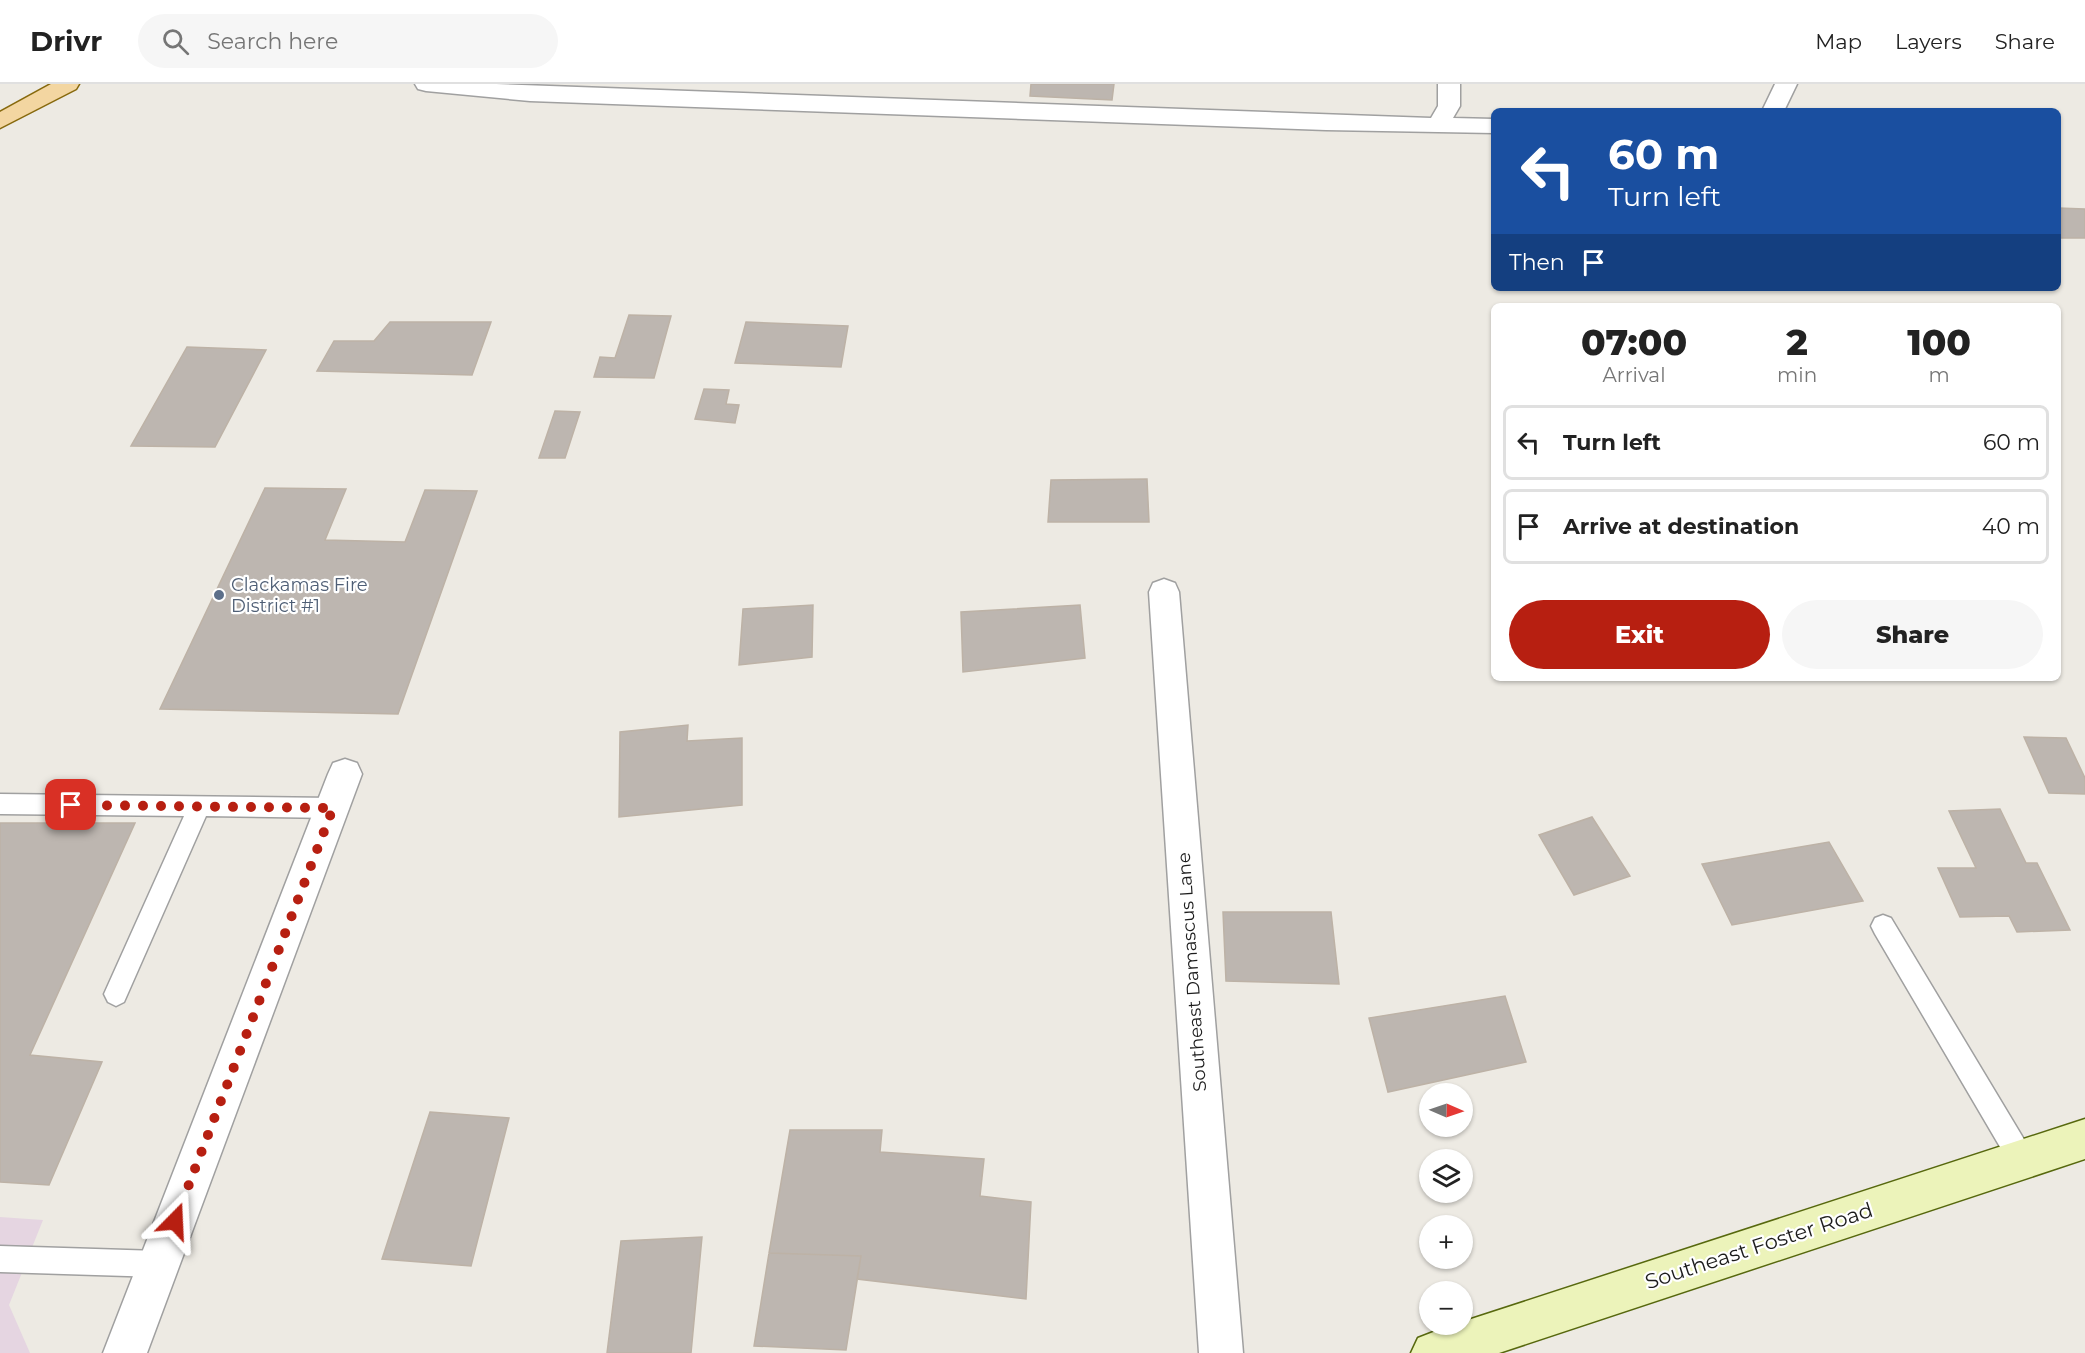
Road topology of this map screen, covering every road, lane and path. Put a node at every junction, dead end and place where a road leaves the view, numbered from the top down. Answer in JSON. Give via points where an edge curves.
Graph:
{"nodes":[{"id":1,"x":68,"y":84,"type":"edge"},
{"id":2,"x":426,"y":84,"type":"edge"},
{"id":3,"x":1449,"y":84,"type":"edge"},
{"id":4,"x":1786,"y":84,"type":"edge"},
{"id":5,"x":1774,"y":108,"type":"edge"},
{"id":6,"x":0,"y":121,"type":"edge"},
{"id":7,"x":1438,"y":125,"type":"junction"},
{"id":8,"x":1491,"y":126,"type":"edge"},
{"id":9,"x":1164,"y":592,"type":"dead end"},
{"id":10,"x":339,"y":791,"type":"joint"},
{"id":11,"x":0,"y":804,"type":"edge"},
{"id":12,"x":200,"y":806,"type":"junction"},
{"id":13,"x":1883,"y":926,"type":"dead end"},
{"id":14,"x":116,"y":994,"type":"dead end"},
{"id":15,"x":2085,"y":1139,"type":"edge"},
{"id":16,"x":2022,"y":1160,"type":"junction"},
{"id":17,"x":0,"y":1259,"type":"edge"},
{"id":18,"x":159,"y":1264,"type":"junction"},
{"id":19,"x":125,"y":1353,"type":"edge"},
{"id":20,"x":1221,"y":1353,"type":"edge"},
{"id":21,"x":1433,"y":1353,"type":"edge"}],
"edges":[{"from":1,"to":6,"type":"main road"},
{"from":2,"to":7,"type":"street","via":[[530,94]]},
{"from":3,"to":7,"type":"street","via":[[1449,106]]},
{"from":4,"to":5,"type":"street"},
{"from":7,"to":8,"type":"street"},
{"from":9,"to":20,"type":"street","name":"Southeast Damascus Lane"},
{"from":10,"to":12,"type":"lane"},
{"from":10,"to":18,"type":"street"},
{"from":11,"to":12,"type":"lane"},
{"from":12,"to":14,"type":"lane"},
{"from":13,"to":16,"type":"lane"},
{"from":15,"to":16,"type":"main road","name":"Southeast Foster Road"},
{"from":16,"to":21,"type":"main road","name":"Southeast Foster Road"},
{"from":17,"to":18,"type":"lane"},
{"from":18,"to":19,"type":"street"}]}
